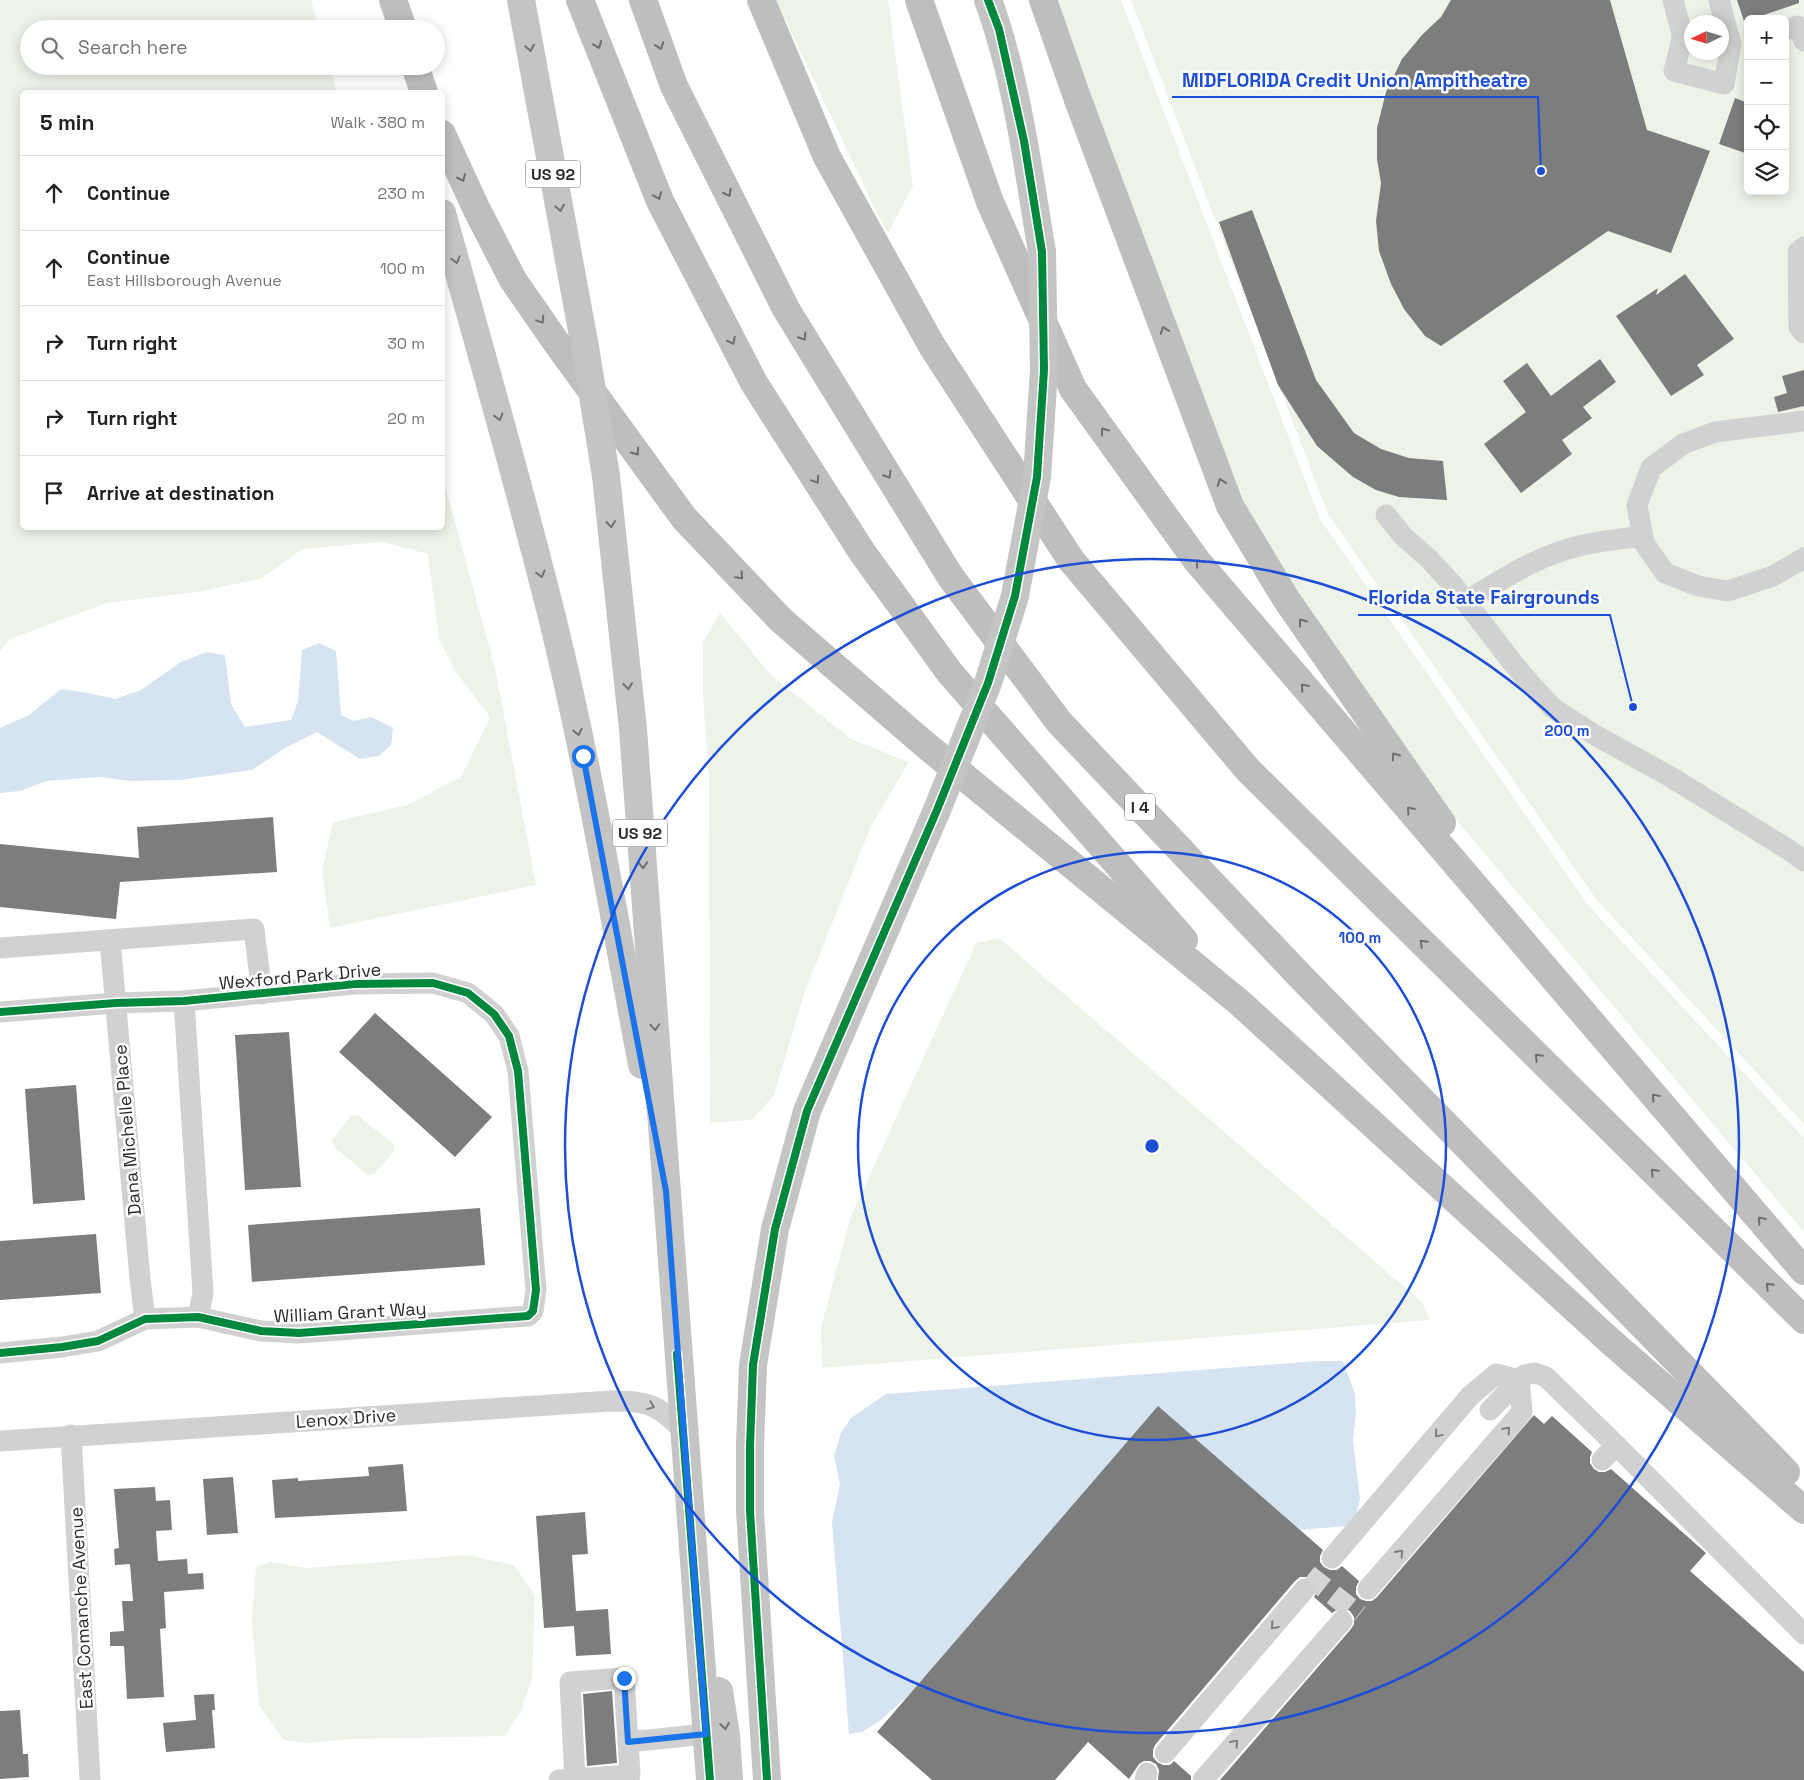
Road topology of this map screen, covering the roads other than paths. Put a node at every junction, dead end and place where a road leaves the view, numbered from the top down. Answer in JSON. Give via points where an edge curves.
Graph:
{"nodes":[{"id":1,"x":386,"y":0,"type":"edge"},
{"id":2,"x":393,"y":0,"type":"edge"},
{"id":3,"x":521,"y":0,"type":"edge"},
{"id":4,"x":580,"y":0,"type":"edge"},
{"id":5,"x":643,"y":0,"type":"edge"},
{"id":6,"x":761,"y":0,"type":"edge"},
{"id":7,"x":919,"y":0,"type":"edge"},
{"id":8,"x":988,"y":0,"type":"edge"},
{"id":9,"x":1043,"y":0,"type":"edge"},
{"id":10,"x":1673,"y":0,"type":"edge"},
{"id":11,"x":1719,"y":0,"type":"edge"},
{"id":12,"x":392,"y":20,"type":"edge"},
{"id":13,"x":400,"y":20,"type":"edge"},
{"id":14,"x":1789,"y":29,"type":"edge"},
{"id":15,"x":1804,"y":41,"type":"edge"},
{"id":16,"x":1739,"y":43,"type":"edge"},
{"id":17,"x":406,"y":75,"type":"edge"},
{"id":18,"x":419,"y":75,"type":"edge"},
{"id":19,"x":410,"y":90,"type":"edge"},
{"id":20,"x":423,"y":90,"type":"edge"},
{"id":21,"x":445,"y":141,"type":"edge"},
{"id":22,"x":445,"y":224,"type":"edge"},
{"id":23,"x":1804,"y":248,"type":"edge"},
{"id":24,"x":1804,"y":333,"type":"edge"},
{"id":25,"x":1804,"y":421,"type":"edge"},
{"id":26,"x":1386,"y":515,"type":"dead end"},
{"id":27,"x":1642,"y":536,"type":"junction"},
{"id":28,"x":1804,"y":558,"type":"edge"},
{"id":29,"x":1466,"y":601,"type":"junction"},
{"id":30,"x":1804,"y":861,"type":"edge"},
{"id":31,"x":110,"y":940,"type":"junction"},
{"id":32,"x":0,"y":948,"type":"edge"},
{"id":33,"x":1532,"y":954,"type":"junction"},
{"id":34,"x":262,"y":994,"type":"junction"},
{"id":35,"x":184,"y":1000,"type":"junction"},
{"id":36,"x":116,"y":1003,"type":"junction"},
{"id":37,"x":1240,"y":1003,"type":"junction"},
{"id":38,"x":0,"y":1012,"type":"edge"},
{"id":39,"x":666,"y":1191,"type":"junction"},
{"id":40,"x":1804,"y":1271,"type":"edge"},
{"id":41,"x":198,"y":1316,"type":"junction"},
{"id":42,"x":528,"y":1316,"type":"joint"},
{"id":43,"x":145,"y":1319,"type":"junction"},
{"id":44,"x":1804,"y":1320,"type":"edge"},
{"id":45,"x":0,"y":1353,"type":"edge"},
{"id":46,"x":1519,"y":1380,"type":"junction"},
{"id":47,"x":1490,"y":1410,"type":"dead end"},
{"id":48,"x":683,"y":1430,"type":"junction"},
{"id":49,"x":71,"y":1435,"type":"junction"},
{"id":50,"x":0,"y":1441,"type":"edge"},
{"id":51,"x":1616,"y":1445,"type":"junction"},
{"id":52,"x":1602,"y":1460,"type":"dead end"},
{"id":53,"x":1804,"y":1491,"type":"edge"},
{"id":54,"x":1804,"y":1510,"type":"edge"},
{"id":55,"x":1332,"y":1558,"type":"dead end"},
{"id":56,"x":1305,"y":1589,"type":"dead end"},
{"id":57,"x":1368,"y":1589,"type":"dead end"},
{"id":58,"x":1342,"y":1621,"type":"dead end"},
{"id":59,"x":698,"y":1628,"type":"junction"},
{"id":60,"x":1804,"y":1634,"type":"edge"},
{"id":61,"x":706,"y":1734,"type":"junction"},
{"id":62,"x":628,"y":1742,"type":"junction"},
{"id":63,"x":1165,"y":1753,"type":"dead end"},
{"id":64,"x":567,"y":1779,"type":"edge"},
{"id":65,"x":90,"y":1780,"type":"edge"},
{"id":66,"x":710,"y":1780,"type":"edge"},
{"id":67,"x":729,"y":1780,"type":"edge"},
{"id":68,"x":767,"y":1780,"type":"edge"},
{"id":69,"x":1204,"y":1780,"type":"edge"}],
"edges":[{"from":1,"to":12,"type":"main road"},
{"from":2,"to":13,"type":"highway"},
{"from":3,"to":39,"type":"main road","number":"US 92","one_way":true,"bridge":true,"via":[[606,476],[633,729]]},
{"from":4,"to":37,"type":"highway","one_way":true,"via":[[660,201],[754,383],[862,552],[950,673]]},
{"from":5,"to":53,"type":"highway","number":"I 4","one_way":true,"via":[[674,86],[786,309],[950,576],[1059,722],[1300,976]]},
{"from":44,"to":6,"type":"highway","one_way":true,"via":[[1248,770],[1070,560],[932,346],[827,157]]},
{"from":33,"to":7,"type":"highway","one_way":true,"via":[[1196,561],[1073,389],[990,202]]},
{"from":8,"to":68,"type":"main road","bridge":true,"via":[[998,29],[1024,141],[1042,252],[1044,370],[1037,477],[1017,586],[988,682],[937,810],[807,1111],[775,1229],[753,1364],[750,1446],[750,1511]]},
{"from":33,"to":9,"type":"highway","one_way":true,"via":[[1286,600],[1230,506]]},
{"from":10,"to":16,"type":"street","via":[[1682,39],[1674,71],[1724,84]]},
{"from":11,"to":16,"type":"street"},
{"from":14,"to":15,"type":"street","via":[[1798,26]]},
{"from":17,"to":19,"type":"main road"},
{"from":18,"to":20,"type":"highway"},
{"from":21,"to":37,"type":"highway","one_way":true,"via":[[513,280],[684,518],[780,620],[922,742]]},
{"from":22,"to":39,"type":"main road","one_way":true,"via":[[553,622],[583,756]]},
{"from":23,"to":24,"type":"street","via":[[1798,252],[1799,327]]},
{"from":25,"to":27,"type":"street","via":[[1715,432],[1683,444],[1651,468],[1636,505]]},
{"from":26,"to":29,"type":"street","via":[[1402,536],[1429,559]]},
{"from":27,"to":28,"type":"street","via":[[1665,573],[1698,586],[1728,591],[1773,576]]},
{"from":27,"to":29,"type":"street","via":[[1594,542],[1551,554]]},
{"from":29,"to":30,"type":"street","via":[[1512,662],[1553,708]]},
{"from":31,"to":32,"type":"street"},
{"from":31,"to":34,"type":"street","via":[[254,929]]},
{"from":31,"to":36,"type":"street","name":"Dana Michelle Place"},
{"from":40,"to":33,"type":"highway","one_way":true},
{"from":34,"to":35,"type":"street","name":"Wexford Park Drive"},
{"from":34,"to":42,"type":"street","name":"Wexford Park Drive","via":[[355,984],[433,982],[468,993],[494,1014],[509,1036],[518,1071],[536,1290],[533,1311]]},
{"from":35,"to":36,"type":"street","name":"Wexford Park Drive"},
{"from":35,"to":41,"type":"street","via":[[203,1293]]},
{"from":36,"to":38,"type":"street","name":"Wexford Park Drive"},
{"from":36,"to":43,"type":"street","name":"Dana Michelle Place"},
{"from":37,"to":54,"type":"highway","via":[[1610,1340]]},
{"from":39,"to":48,"type":"main road","number":"US 92"},
{"from":41,"to":42,"type":"street","name":"William Grant Way","via":[[261,1331],[299,1333]]},
{"from":41,"to":43,"type":"street","name":"William Grant Way"},
{"from":43,"to":45,"type":"street","name":"William Grant Way","via":[[98,1341],[62,1348]]},
{"from":46,"to":47,"type":"street"},
{"from":46,"to":51,"type":"street","via":[[1524,1375],[1535,1373],[1546,1377]]},
{"from":46,"to":55,"type":"street","one_way":true,"via":[[1496,1374],[1470,1396]]},
{"from":57,"to":46,"type":"street","one_way":true,"via":[[1522,1412]]},
{"from":49,"to":48,"type":"street","name":"Lenox Drive","one_way":true,"via":[[611,1401],[654,1406]]},
{"from":48,"to":59,"type":"main road","number":"US 92"},
{"from":49,"to":50,"type":"street","name":"Lenox Drive"},
{"from":49,"to":65,"type":"street","name":"East Comanche Avenue"},
{"from":51,"to":52,"type":"street"},
{"from":51,"to":60,"type":"street","via":[[1646,1487],[1739,1570]]},
{"from":56,"to":63,"type":"street","one_way":true},
{"from":69,"to":58,"type":"street","one_way":true},
{"from":59,"to":61,"type":"main road","number":"US 92"},
{"from":59,"to":67,"type":"main road","one_way":true,"via":[[711,1655],[718,1683]]},
{"from":61,"to":62,"type":"street"},
{"from":61,"to":66,"type":"main road","number":"US 92"},
{"from":62,"to":64,"type":"street","via":[[630,1775]]},
{"from":62,"to":64,"type":"street","via":[[624,1678],[570,1682]]}]}
